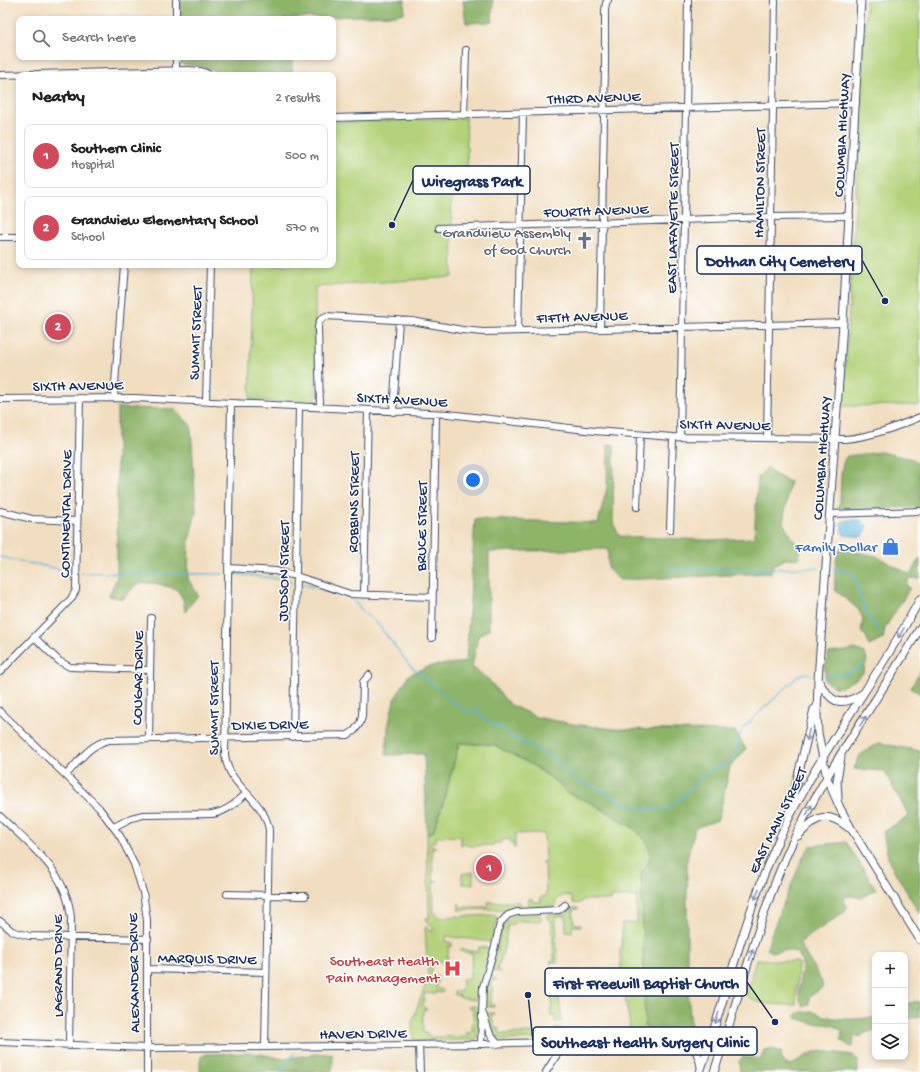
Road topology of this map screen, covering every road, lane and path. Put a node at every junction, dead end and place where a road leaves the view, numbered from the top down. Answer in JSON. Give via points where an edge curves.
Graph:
{"nodes":[{"id":1,"x":176,"y":0,"type":"edge"},
{"id":2,"x":608,"y":0,"type":"edge"},
{"id":3,"x":688,"y":0,"type":"edge"},
{"id":4,"x":775,"y":0,"type":"edge"},
{"id":5,"x":861,"y":0,"type":"edge"},
{"id":6,"x":176,"y":16,"type":"edge"},
{"id":7,"x":466,"y":50,"type":"dead end"},
{"id":8,"x":176,"y":60,"type":"edge"},
{"id":9,"x":176,"y":70,"type":"junction"},
{"id":10,"x":150,"y":72,"type":"edge"},
{"id":11,"x":201,"y":72,"type":"edge"},
{"id":12,"x":0,"y":75,"type":"edge"},
{"id":13,"x":16,"y":75,"type":"edge"},
{"id":14,"x":856,"y":103,"type":"junction"},
{"id":15,"x":773,"y":105,"type":"junction"},
{"id":16,"x":686,"y":108,"type":"junction"},
{"id":17,"x":603,"y":110,"type":"junction"},
{"id":18,"x":523,"y":113,"type":"junction"},
{"id":19,"x":464,"y":115,"type":"junction"},
{"id":20,"x":336,"y":118,"type":"edge"},
{"id":21,"x":850,"y":216,"type":"junction"},
{"id":22,"x":771,"y":217,"type":"junction"},
{"id":23,"x":685,"y":220,"type":"junction"},
{"id":24,"x":602,"y":223,"type":"junction"},
{"id":25,"x":521,"y":225,"type":"junction"},
{"id":26,"x":438,"y":228,"type":"dead end"},
{"id":27,"x":0,"y":237,"type":"edge"},
{"id":28,"x":16,"y":237,"type":"edge"},
{"id":29,"x":124,"y":268,"type":"edge"},
{"id":30,"x":210,"y":268,"type":"edge"},
{"id":31,"x":399,"y":320,"type":"junction"},
{"id":32,"x":843,"y":323,"type":"junction"},
{"id":33,"x":769,"y":324,"type":"junction"},
{"id":34,"x":683,"y":326,"type":"junction"},
{"id":35,"x":600,"y":329,"type":"junction"},
{"id":36,"x":518,"y":331,"type":"junction"},
{"id":37,"x":114,"y":397,"type":"junction"},
{"id":38,"x":80,"y":398,"type":"junction"},
{"id":39,"x":0,"y":399,"type":"edge"},
{"id":40,"x":206,"y":401,"type":"junction"},
{"id":41,"x":231,"y":403,"type":"junction"},
{"id":42,"x":299,"y":406,"type":"junction"},
{"id":43,"x":320,"y":407,"type":"junction"},
{"id":44,"x":368,"y":410,"type":"junction"},
{"id":45,"x":393,"y":412,"type":"junction"},
{"id":46,"x":436,"y":414,"type":"junction"},
{"id":47,"x":920,"y":417,"type":"edge"},
{"id":48,"x":640,"y":435,"type":"junction"},
{"id":49,"x":677,"y":437,"type":"junction"},
{"id":50,"x":767,"y":438,"type":"junction"},
{"id":51,"x":835,"y":439,"type":"junction"},
{"id":52,"x":637,"y":507,"type":"dead end"},
{"id":53,"x":0,"y":511,"type":"edge"},
{"id":54,"x":920,"y":511,"type":"edge"},
{"id":55,"x":830,"y":514,"type":"junction"},
{"id":56,"x":78,"y":521,"type":"junction"},
{"id":57,"x":670,"y":530,"type":"dead end"},
{"id":58,"x":228,"y":568,"type":"junction"},
{"id":59,"x":296,"y":576,"type":"junction"},
{"id":60,"x":364,"y":595,"type":"junction"},
{"id":61,"x":432,"y":597,"type":"junction"},
{"id":62,"x":920,"y":599,"type":"edge"},
{"id":63,"x":151,"y":618,"type":"dead end"},
{"id":64,"x":920,"y":628,"type":"edge"},
{"id":65,"x":34,"y":637,"type":"junction"},
{"id":66,"x":432,"y":638,"type":"dead end"},
{"id":67,"x":150,"y":670,"type":"junction"},
{"id":68,"x":0,"y":672,"type":"edge"},
{"id":69,"x":369,"y":675,"type":"dead end"},
{"id":70,"x":818,"y":680,"type":"junction"},
{"id":71,"x":864,"y":693,"type":"junction"},
{"id":72,"x":817,"y":697,"type":"junction"},
{"id":73,"x":0,"y":711,"type":"edge"},
{"id":74,"x":293,"y":736,"type":"junction"},
{"id":75,"x":225,"y":738,"type":"junction"},
{"id":76,"x":149,"y":739,"type":"junction"},
{"id":77,"x":842,"y":753,"type":"junction"},
{"id":78,"x":822,"y":758,"type":"junction"},
{"id":79,"x":66,"y":775,"type":"junction"},
{"id":80,"x":827,"y":778,"type":"junction"},
{"id":81,"x":247,"y":793,"type":"junction"},
{"id":82,"x":840,"y":808,"type":"junction"},
{"id":83,"x":0,"y":816,"type":"edge"},
{"id":84,"x":788,"y":821,"type":"junction"},
{"id":85,"x":114,"y":827,"type":"junction"},
{"id":86,"x":852,"y":830,"type":"junction"},
{"id":87,"x":792,"y":842,"type":"junction"},
{"id":88,"x":227,"y":894,"type":"dead end"},
{"id":89,"x":268,"y":895,"type":"junction"},
{"id":90,"x":304,"y":896,"type":"dead end"},
{"id":91,"x":565,"y":904,"type":"dead end"},
{"id":92,"x":752,"y":908,"type":"junction"},
{"id":93,"x":764,"y":914,"type":"junction"},
{"id":94,"x":0,"y":922,"type":"edge"},
{"id":95,"x":70,"y":937,"type":"junction"},
{"id":96,"x":148,"y":939,"type":"junction"},
{"id":97,"x":920,"y":940,"type":"edge"},
{"id":98,"x":147,"y":969,"type":"junction"},
{"id":99,"x":266,"y":972,"type":"junction"},
{"id":100,"x":482,"y":1011,"type":"junction"},
{"id":101,"x":726,"y":1038,"type":"junction"},
{"id":102,"x":679,"y":1039,"type":"junction"},
{"id":103,"x":710,"y":1039,"type":"junction"},
{"id":104,"x":0,"y":1042,"type":"edge"},
{"id":105,"x":562,"y":1042,"type":"junction"},
{"id":106,"x":481,"y":1044,"type":"junction"},
{"id":107,"x":498,"y":1044,"type":"junction"},
{"id":108,"x":419,"y":1045,"type":"junction"},
{"id":109,"x":69,"y":1046,"type":"junction"},
{"id":110,"x":265,"y":1047,"type":"junction"},
{"id":111,"x":147,"y":1048,"type":"junction"},
{"id":112,"x":701,"y":1070,"type":"edge"},
{"id":113,"x":146,"y":1072,"type":"edge"},
{"id":114,"x":420,"y":1072,"type":"edge"},
{"id":115,"x":546,"y":1072,"type":"edge"},
{"id":116,"x":714,"y":1072,"type":"edge"}],
"edges":[{"from":1,"to":6,"type":"street"},
{"from":2,"to":17,"type":"street","via":[[605,10]]},
{"from":3,"to":16,"type":"street","name":"EAST LAFAYETTE STREET"},
{"from":4,"to":15,"type":"street","name":"HAMILTON STREET"},
{"from":5,"to":14,"type":"main road","name":"COLUMBIA HIGHWAY"},
{"from":7,"to":19,"type":"street"},
{"from":8,"to":9,"type":"street"},
{"from":9,"to":10,"type":"street"},
{"from":9,"to":11,"type":"street"},
{"from":12,"to":13,"type":"street"},
{"from":14,"to":15,"type":"street","name":"THIRD AVENUE"},
{"from":14,"to":21,"type":"main road","name":"COLUMBIA HIGHWAY"},
{"from":15,"to":16,"type":"street","name":"THIRD AVENUE"},
{"from":15,"to":22,"type":"street","name":"HAMILTON STREET"},
{"from":16,"to":17,"type":"street","name":"THIRD AVENUE"},
{"from":16,"to":23,"type":"street","name":"EAST LAFAYETTE STREET"},
{"from":17,"to":18,"type":"street","name":"THIRD AVENUE"},
{"from":17,"to":24,"type":"street"},
{"from":18,"to":19,"type":"street","name":"THIRD AVENUE"},
{"from":18,"to":25,"type":"street"},
{"from":19,"to":20,"type":"street","name":"THIRD AVENUE"},
{"from":21,"to":22,"type":"street","name":"FOURTH AVENUE"},
{"from":21,"to":32,"type":"main road","name":"COLUMBIA HIGHWAY"},
{"from":22,"to":23,"type":"street","name":"FOURTH AVENUE"},
{"from":22,"to":33,"type":"street","name":"HAMILTON STREET"},
{"from":23,"to":24,"type":"street","name":"FOURTH AVENUE"},
{"from":23,"to":34,"type":"street","name":"EAST LAFAYETTE STREET"},
{"from":24,"to":25,"type":"street","name":"FOURTH AVENUE"},
{"from":24,"to":35,"type":"street"},
{"from":25,"to":26,"type":"street","name":"FOURTH AVENUE"},
{"from":25,"to":36,"type":"street"},
{"from":27,"to":28,"type":"street"},
{"from":29,"to":37,"type":"street"},
{"from":30,"to":40,"type":"street","name":"SUMMIT STREET"},
{"from":31,"to":36,"type":"street","name":"FIFTH AVENUE","via":[[483,332]]},
{"from":31,"to":43,"type":"street","name":"FIFTH AVENUE","via":[[326,316],[319,321]]},
{"from":31,"to":45,"type":"street"},
{"from":32,"to":33,"type":"street","name":"FIFTH AVENUE"},
{"from":32,"to":51,"type":"main road","name":"COLUMBIA HIGHWAY"},
{"from":33,"to":34,"type":"street","name":"FIFTH AVENUE"},
{"from":33,"to":50,"type":"street","name":"HAMILTON STREET"},
{"from":34,"to":35,"type":"street","name":"FIFTH AVENUE"},
{"from":34,"to":49,"type":"street","name":"EAST LAFAYETTE STREET"},
{"from":35,"to":36,"type":"street","name":"FIFTH AVENUE"},
{"from":37,"to":38,"type":"street","name":"SIXTH AVENUE"},
{"from":37,"to":40,"type":"street","name":"SIXTH AVENUE"},
{"from":38,"to":39,"type":"street","name":"SIXTH AVENUE"},
{"from":38,"to":56,"type":"street","name":"CONTINENTAL DRIVE"},
{"from":40,"to":41,"type":"street","name":"SIXTH AVENUE"},
{"from":41,"to":42,"type":"street","name":"SIXTH AVENUE"},
{"from":41,"to":58,"type":"street","name":"SUMMIT STREET"},
{"from":42,"to":43,"type":"street","name":"SIXTH AVENUE"},
{"from":42,"to":59,"type":"street","name":"JUDSON STREET"},
{"from":43,"to":44,"type":"street","name":"SIXTH AVENUE"},
{"from":44,"to":45,"type":"street","name":"SIXTH AVENUE"},
{"from":44,"to":60,"type":"street","name":"ROBBINS STREET"},
{"from":45,"to":46,"type":"street","name":"SIXTH AVENUE"},
{"from":46,"to":48,"type":"street","name":"SIXTH AVENUE"},
{"from":46,"to":61,"type":"street","name":"BRUCE STREET"},
{"from":47,"to":51,"type":"street","name":"SIXTH AVENUE","via":[[868,435]]},
{"from":48,"to":49,"type":"street","name":"SIXTH AVENUE"},
{"from":48,"to":52,"type":"street"},
{"from":49,"to":50,"type":"street","name":"SIXTH AVENUE"},
{"from":49,"to":57,"type":"street","name":"EAST LAFAYETTE STREET"},
{"from":50,"to":51,"type":"street","name":"SIXTH AVENUE"},
{"from":51,"to":55,"type":"main road","name":"COLUMBIA HIGHWAY"},
{"from":53,"to":56,"type":"street","via":[[32,519]]},
{"from":54,"to":55,"type":"street"},
{"from":55,"to":70,"type":"main road","name":"COLUMBIA HIGHWAY"},
{"from":56,"to":65,"type":"street","name":"CONTINENTAL DRIVE","via":[[74,593]]},
{"from":58,"to":59,"type":"street","via":[[263,570]]},
{"from":58,"to":75,"type":"street","name":"SUMMIT STREET"},
{"from":59,"to":60,"type":"street","via":[[350,594]]},
{"from":59,"to":74,"type":"street","name":"JUDSON STREET"},
{"from":60,"to":61,"type":"street"},
{"from":61,"to":66,"type":"street","name":"BRUCE STREET"},
{"from":62,"to":71,"type":"main road","name":"EAST MAIN STREET","one_way":true},
{"from":63,"to":67,"type":"street","name":"COUGAR DRIVE"},
{"from":77,"to":64,"type":"main road","name":"EAST MAIN STREET","one_way":true},
{"from":65,"to":67,"type":"street","via":[[59,661],[70,667]]},
{"from":65,"to":68,"type":"street","name":"CONTINENTAL DRIVE"},
{"from":67,"to":76,"type":"street","name":"COUGAR DRIVE"},
{"from":69,"to":74,"type":"street","name":"DIXIE DRIVE","via":[[363,682],[362,717],[354,731],[344,736]]},
{"from":70,"to":71,"type":"main road","via":[[826,694],[838,701],[850,701]]},
{"from":70,"to":72,"type":"main road","name":"COLUMBIA HIGHWAY"},
{"from":71,"to":78,"type":"main road","name":"EAST MAIN STREET"},
{"from":72,"to":78,"type":"main road","name":"COLUMBIA HIGHWAY"},
{"from":72,"to":84,"type":"main road","one_way":true},
{"from":73,"to":79,"type":"street","name":"ALEXANDER DRIVE"},
{"from":74,"to":75,"type":"street","name":"DIXIE DRIVE"},
{"from":75,"to":76,"type":"street","name":"DIXIE DRIVE"},
{"from":75,"to":81,"type":"street","name":"SUMMIT STREET","via":[[224,755],[229,771]]},
{"from":76,"to":79,"type":"street","name":"DIXIE DRIVE","via":[[113,740],[98,744]]},
{"from":77,"to":80,"type":"main road","name":"EAST MAIN STREET"},
{"from":77,"to":82,"type":"main road","via":[[837,781]]},
{"from":78,"to":80,"type":"main road","name":"COLUMBIA HIGHWAY"},
{"from":78,"to":84,"type":"main road","name":"EAST MAIN STREET"},
{"from":79,"to":85,"type":"street","name":"ALEXANDER DRIVE"},
{"from":80,"to":82,"type":"main road","name":"COLUMBIA HIGHWAY"},
{"from":87,"to":80,"type":"main road","name":"EAST MAIN STREET","one_way":true},
{"from":81,"to":85,"type":"street","via":[[231,806],[212,814],[143,815]]},
{"from":81,"to":89,"type":"street","name":"SUMMIT STREET","via":[[261,808],[268,824]]},
{"from":82,"to":86,"type":"main road","name":"COLUMBIA HIGHWAY"},
{"from":83,"to":95,"type":"street","name":"LAGRAND DRIVE","via":[[47,861],[59,878],[69,904]]},
{"from":84,"to":92,"type":"main road","name":"EAST MAIN STREET","one_way":true,"via":[[768,863]]},
{"from":85,"to":96,"type":"street","name":"ALEXANDER DRIVE","via":[[129,854],[140,883],[146,910]]},
{"from":86,"to":87,"type":"main road","via":[[836,819],[822,818],[809,824]]},
{"from":86,"to":97,"type":"main road","name":"COLUMBIA HIGHWAY"},
{"from":87,"to":93,"type":"main road","name":"EAST MAIN STREET"},
{"from":88,"to":89,"type":"street"},
{"from":89,"to":90,"type":"street"},
{"from":89,"to":99,"type":"street","name":"SUMMIT STREET"},
{"from":91,"to":100,"type":"street","via":[[559,910],[517,912],[504,918],[484,979]]},
{"from":92,"to":93,"type":"main road"},
{"from":92,"to":103,"type":"main road","name":"EAST MAIN STREET","one_way":true},
{"from":101,"to":93,"type":"main road","name":"EAST MAIN STREET","one_way":true},
{"from":94,"to":95,"type":"street","via":[[24,936]]},
{"from":95,"to":96,"type":"street"},
{"from":95,"to":109,"type":"street","name":"LAGRAND DRIVE"},
{"from":96,"to":98,"type":"street","name":"ALEXANDER DRIVE"},
{"from":98,"to":99,"type":"street","name":"MARQUIS DRIVE"},
{"from":98,"to":111,"type":"street","name":"ALEXANDER DRIVE"},
{"from":99,"to":110,"type":"street","name":"SUMMIT STREET"},
{"from":100,"to":106,"type":"street"},
{"from":100,"to":107,"type":"street","via":[[490,1034]]},
{"from":101,"to":103,"type":"street","name":"HAVEN DRIVE"},
{"from":101,"to":116,"type":"main road","name":"EAST MAIN STREET"},
{"from":102,"to":103,"type":"street","name":"HAVEN DRIVE"},
{"from":102,"to":105,"type":"street","name":"HAVEN DRIVE"},
{"from":102,"to":112,"type":"main road","via":[[694,1047]]},
{"from":103,"to":112,"type":"main road","name":"EAST MAIN STREET"},
{"from":104,"to":109,"type":"street","name":"HAVEN DRIVE"},
{"from":105,"to":107,"type":"street","name":"HAVEN DRIVE"},
{"from":105,"to":115,"type":"street"},
{"from":106,"to":107,"type":"street","name":"HAVEN DRIVE"},
{"from":106,"to":108,"type":"street","name":"HAVEN DRIVE"},
{"from":108,"to":110,"type":"street","name":"HAVEN DRIVE"},
{"from":108,"to":114,"type":"street"},
{"from":109,"to":111,"type":"street","name":"HAVEN DRIVE"},
{"from":110,"to":111,"type":"street","name":"HAVEN DRIVE"},
{"from":111,"to":113,"type":"street","name":"ALEXANDER DRIVE"}]}
